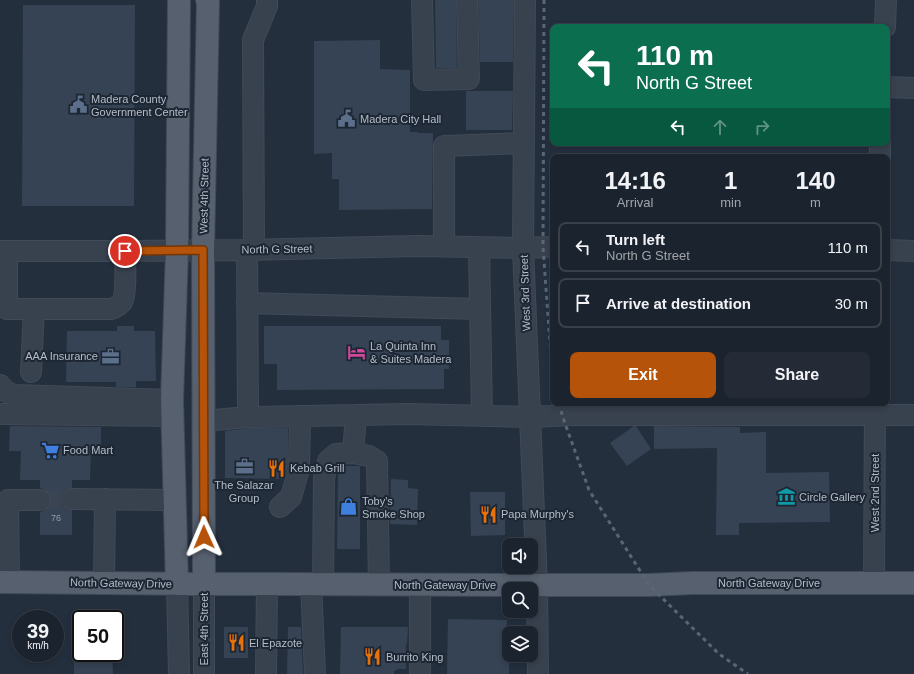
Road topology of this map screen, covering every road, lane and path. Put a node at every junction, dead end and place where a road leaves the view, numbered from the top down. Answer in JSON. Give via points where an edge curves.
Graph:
{"nodes":[{"id":1,"x":179,"y":0,"type":"edge"},
{"id":2,"x":207,"y":0,"type":"edge"},
{"id":3,"x":267,"y":0,"type":"edge"},
{"id":4,"x":422,"y":0,"type":"edge"},
{"id":5,"x":467,"y":0,"type":"edge"},
{"id":6,"x":525,"y":0,"type":"edge"},
{"id":7,"x":886,"y":0,"type":"edge"},
{"id":8,"x":885,"y":24,"type":"edge"},
{"id":9,"x":890,"y":88,"type":"edge"},
{"id":10,"x":914,"y":88,"type":"edge"},
{"id":11,"x":524,"y":144,"type":"junction"},
{"id":12,"x":444,"y":246,"type":"junction"},
{"id":13,"x":480,"y":247,"type":"junction"},
{"id":14,"x":523,"y":248,"type":"junction"},
{"id":15,"x":550,"y":248,"type":"edge"},
{"id":16,"x":177,"y":250,"type":"junction"},
{"id":17,"x":203,"y":250,"type":"junction"},
{"id":18,"x":251,"y":250,"type":"junction"},
{"id":19,"x":890,"y":250,"type":"edge"},
{"id":20,"x":4,"y":251,"type":"edge"},
{"id":21,"x":125,"y":251,"type":"junction"},
{"id":22,"x":914,"y":251,"type":"edge"},
{"id":23,"x":247,"y":303,"type":"junction"},
{"id":24,"x":34,"y":309,"type":"junction"},
{"id":25,"x":480,"y":309,"type":"junction"},
{"id":26,"x":3,"y":310,"type":"edge"},
{"id":27,"x":31,"y":372,"type":"dead end"},
{"id":28,"x":0,"y":385,"type":"edge"},
{"id":29,"x":172,"y":408,"type":"junction"},
{"id":30,"x":875,"y":409,"type":"edge"},
{"id":31,"x":0,"y":414,"type":"edge"},
{"id":32,"x":356,"y":415,"type":"junction"},
{"id":33,"x":914,"y":415,"type":"edge"},
{"id":34,"x":300,"y":416,"type":"junction"},
{"id":35,"x":482,"y":416,"type":"junction"},
{"id":36,"x":248,"y":417,"type":"junction"},
{"id":37,"x":530,"y":417,"type":"junction"},
{"id":38,"x":203,"y":421,"type":"junction"},
{"id":39,"x":353,"y":453,"type":"junction"},
{"id":40,"x":4,"y":498,"type":"edge"},
{"id":41,"x":72,"y":499,"type":"tunnel mouth"},
{"id":42,"x":105,"y":499,"type":"junction"},
{"id":43,"x":40,"y":500,"type":"tunnel mouth"},
{"id":44,"x":174,"y":500,"type":"junction"},
{"id":45,"x":280,"y":507,"type":"dead end"},
{"id":46,"x":4,"y":582,"type":"edge"},
{"id":47,"x":537,"y":582,"type":"edge"},
{"id":48,"x":874,"y":582,"type":"junction"},
{"id":49,"x":914,"y":582,"type":"edge"},
{"id":50,"x":104,"y":583,"type":"junction"},
{"id":51,"x":177,"y":584,"type":"junction"},
{"id":52,"x":204,"y":584,"type":"junction"},
{"id":53,"x":267,"y":584,"type":"junction"},
{"id":54,"x":317,"y":584,"type":"junction"},
{"id":55,"x":379,"y":585,"type":"junction"},
{"id":56,"x":420,"y":585,"type":"junction"},
{"id":57,"x":502,"y":585,"type":"edge"},
{"id":58,"x":538,"y":585,"type":"edge"},
{"id":59,"x":537,"y":618,"type":"edge"},
{"id":60,"x":179,"y":674,"type":"edge"},
{"id":61,"x":204,"y":674,"type":"edge"},
{"id":62,"x":266,"y":674,"type":"edge"},
{"id":63,"x":314,"y":674,"type":"edge"},
{"id":64,"x":420,"y":674,"type":"edge"},
{"id":65,"x":538,"y":674,"type":"edge"}],
"edges":[{"from":1,"to":16,"type":"main road"},
{"from":2,"to":17,"type":"main road","name":"West 4th Street"},
{"from":3,"to":18,"type":"street","via":[[253,40]]},
{"from":4,"to":5,"type":"street","via":[[424,80],[468,79]]},
{"from":6,"to":11,"type":"street","name":"West 3rd Street"},
{"from":7,"to":8,"type":"street"},
{"from":9,"to":10,"type":"street"},
{"from":11,"to":12,"type":"street","via":[[444,146]]},
{"from":11,"to":14,"type":"street","name":"West 3rd Street"},
{"from":12,"to":13,"type":"street","name":"North G Street"},
{"from":12,"to":18,"type":"street","name":"North G Street"},
{"from":13,"to":14,"type":"street","name":"North G Street"},
{"from":13,"to":25,"type":"street"},
{"from":14,"to":15,"type":"street","name":"North G Street"},
{"from":14,"to":37,"type":"street","name":"West 3rd Street"},
{"from":16,"to":17,"type":"street","name":"North G Street"},
{"from":16,"to":21,"type":"street","name":"North G Street"},
{"from":16,"to":29,"type":"main road"},
{"from":17,"to":18,"type":"street","name":"North G Street"},
{"from":17,"to":38,"type":"main road","name":"West 4th Street"},
{"from":18,"to":23,"type":"street"},
{"from":19,"to":22,"type":"street"},
{"from":20,"to":21,"type":"street","name":"North G Street"},
{"from":20,"to":26,"type":"street"},
{"from":21,"to":24,"type":"street","via":[[123,301],[118,306],[112,309]]},
{"from":23,"to":25,"type":"street"},
{"from":23,"to":36,"type":"street"},
{"from":24,"to":26,"type":"street"},
{"from":24,"to":27,"type":"street"},
{"from":25,"to":35,"type":"street"},
{"from":28,"to":29,"type":"street","via":[[14,395]]},
{"from":29,"to":31,"type":"street"},
{"from":29,"to":44,"type":"main road"},
{"from":30,"to":33,"type":"street"},
{"from":30,"to":37,"type":"street"},
{"from":30,"to":48,"type":"street","name":"West 2nd Street"},
{"from":32,"to":34,"type":"street"},
{"from":32,"to":35,"type":"street"},
{"from":32,"to":39,"type":"street"},
{"from":34,"to":36,"type":"street"},
{"from":34,"to":45,"type":"street","via":[[299,469],[291,497]]},
{"from":35,"to":37,"type":"street"},
{"from":36,"to":38,"type":"street"},
{"from":37,"to":47,"type":"street","name":"West 3rd Street"},
{"from":38,"to":52,"type":"main road","name":"West 4th Street"},
{"from":39,"to":54,"type":"street","via":[[336,454],[328,461],[324,478]]},
{"from":39,"to":55,"type":"street","via":[[369,456],[377,461]]},
{"from":40,"to":43,"type":"street"},
{"from":40,"to":46,"type":"street"},
{"from":41,"to":42,"type":"street"},
{"from":42,"to":44,"type":"street"},
{"from":42,"to":50,"type":"street"},
{"from":44,"to":51,"type":"main road"},
{"from":46,"to":50,"type":"main road","name":"North Gateway Drive"},
{"from":48,"to":49,"type":"main road","name":"North Gateway Drive"},
{"from":48,"to":58,"type":"main road","name":"North Gateway Drive"},
{"from":50,"to":51,"type":"main road","name":"North Gateway Drive"},
{"from":51,"to":52,"type":"main road","name":"North Gateway Drive"},
{"from":51,"to":60,"type":"street"},
{"from":52,"to":53,"type":"main road","name":"North Gateway Drive"},
{"from":52,"to":61,"type":"street","name":"East 4th Street"},
{"from":53,"to":54,"type":"main road","name":"North Gateway Drive"},
{"from":53,"to":62,"type":"street"},
{"from":54,"to":55,"type":"main road","name":"North Gateway Drive"},
{"from":54,"to":63,"type":"street"},
{"from":55,"to":56,"type":"main road","name":"North Gateway Drive"},
{"from":56,"to":57,"type":"main road","name":"North Gateway Drive"},
{"from":56,"to":64,"type":"street"},
{"from":59,"to":65,"type":"street","name":"West 3rd Street"}]}
